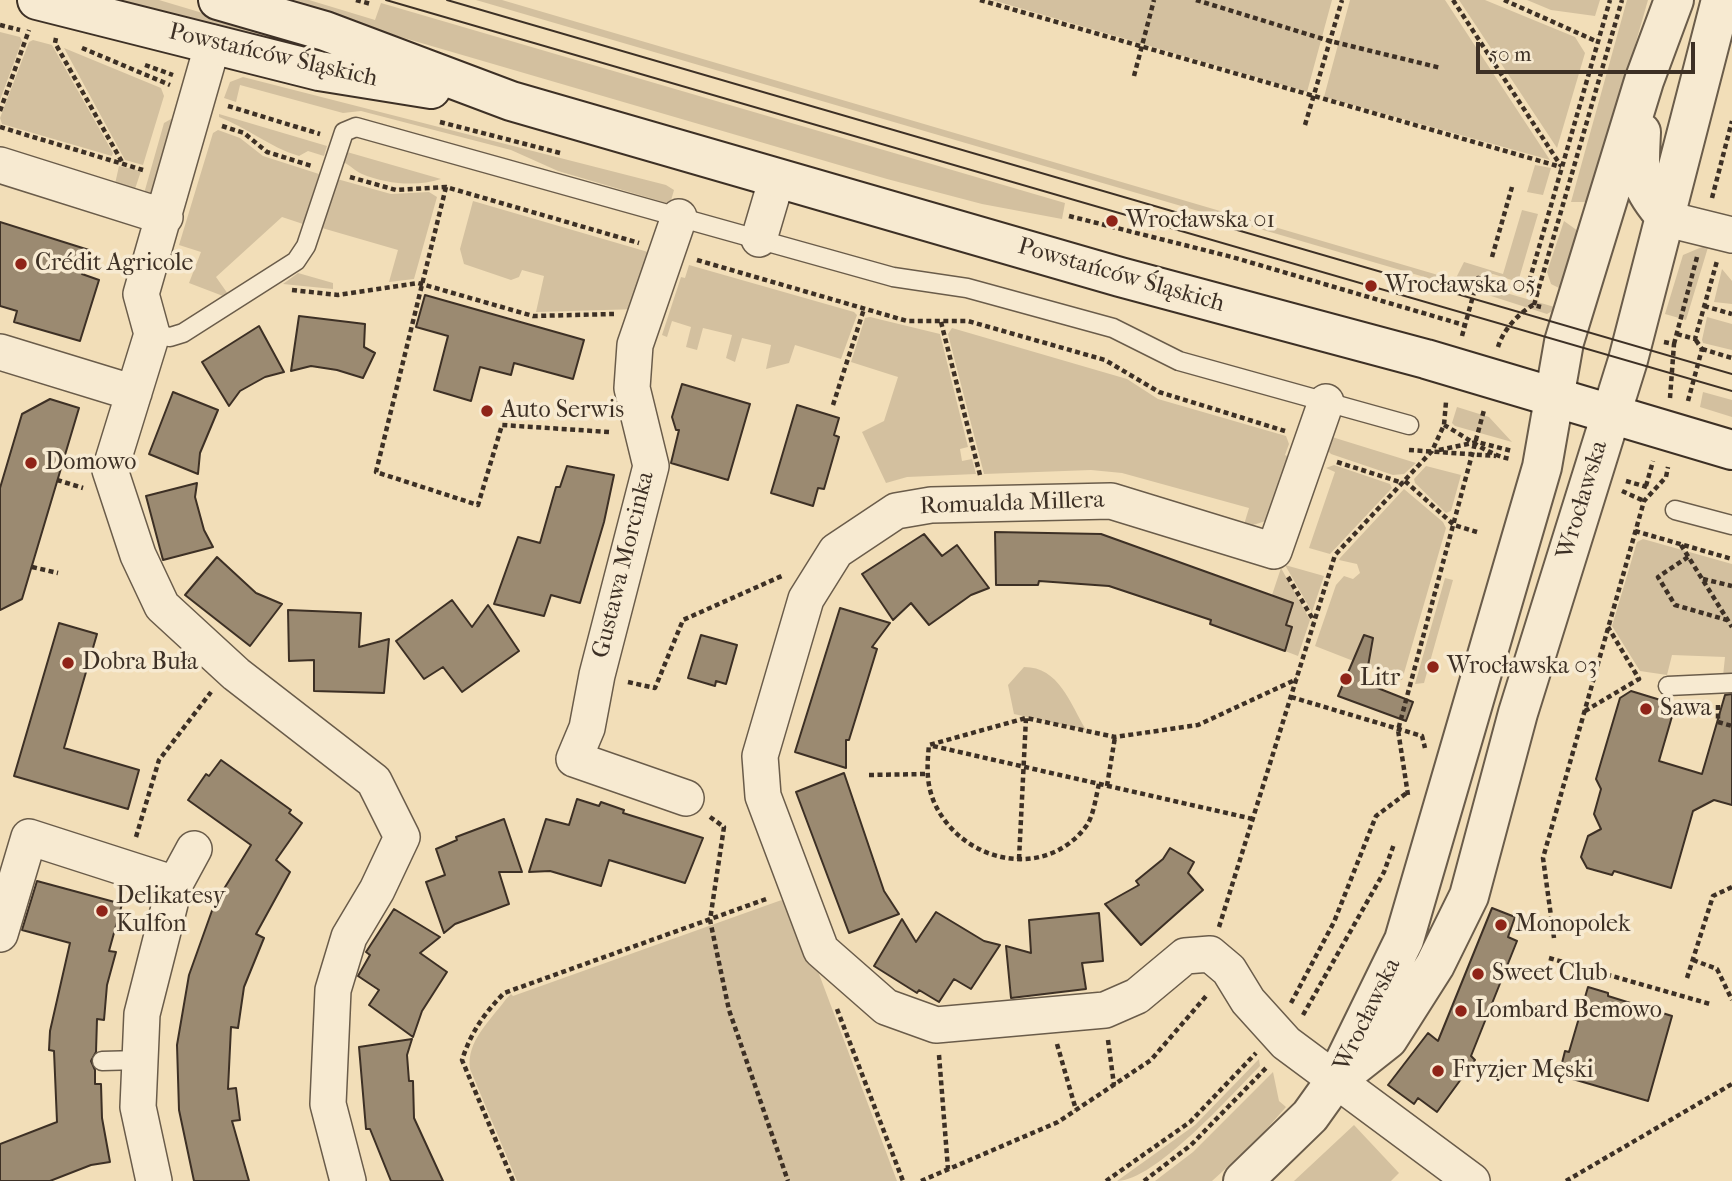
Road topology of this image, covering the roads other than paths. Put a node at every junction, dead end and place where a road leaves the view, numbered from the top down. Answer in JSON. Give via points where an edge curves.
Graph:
{"nodes":[{"id":1,"x":218,"y":0,"type":"edge"},
{"id":2,"x":1674,"y":0,"type":"edge"},
{"id":3,"x":1721,"y":0,"type":"edge"},
{"id":4,"x":39,"y":24,"type":"edge"},
{"id":5,"x":213,"y":43,"type":"junction"},
{"id":6,"x":1644,"y":81,"type":"junction"},
{"id":7,"x":511,"y":101,"type":"junction"},
{"id":8,"x":0,"y":165,"type":"edge"},
{"id":9,"x":777,"y":178,"type":"junction"},
{"id":10,"x":164,"y":217,"type":"junction"},
{"id":11,"x":679,"y":217,"type":"junction"},
{"id":12,"x":1667,"y":219,"type":"junction"},
{"id":13,"x":1719,"y":238,"type":"edge"},
{"id":14,"x":759,"y":239,"type":"junction"},
{"id":15,"x":152,"y":334,"type":"junction"},
{"id":16,"x":0,"y":352,"type":"edge"},
{"id":17,"x":134,"y":393,"type":"junction"},
{"id":18,"x":1555,"y":398,"type":"junction"},
{"id":19,"x":1326,"y":402,"type":"junction"},
{"id":20,"x":1609,"y":413,"type":"junction"},
{"id":21,"x":1409,"y":425,"type":"dead end"},
{"id":22,"x":1732,"y":450,"type":"edge"},
{"id":23,"x":1675,"y":510,"type":"road end"},
{"id":24,"x":1732,"y":525,"type":"edge"},
{"id":25,"x":1732,"y":683,"type":"edge"},
{"id":26,"x":1668,"y":686,"type":"dead end"},
{"id":27,"x":686,"y":798,"type":"road end"},
{"id":28,"x":194,"y":849,"type":"dead end"},
{"id":29,"x":175,"y":884,"type":"junction"},
{"id":30,"x":0,"y":934,"type":"edge"},
{"id":31,"x":102,"y":1060,"type":"dead end"},
{"id":32,"x":140,"y":1060,"type":"junction"},
{"id":33,"x":1335,"y":1081,"type":"junction"},
{"id":34,"x":154,"y":1181,"type":"edge"},
{"id":35,"x":348,"y":1181,"type":"edge"},
{"id":36,"x":1243,"y":1181,"type":"edge"},
{"id":37,"x":1472,"y":1181,"type":"edge"}],
"edges":[{"from":1,"to":7,"type":"street","name":"Powstańców Śląskich","via":[[325,31]]},
{"from":2,"to":6,"type":"street","name":"Wrocławska"},
{"from":3,"to":12,"type":"street","name":"Wrocławska"},
{"from":4,"to":5,"type":"street","name":"Powstańców Śląskich"},
{"from":5,"to":7,"type":"street","name":"Powstańców Śląskich","via":[[320,71]]},
{"from":5,"to":10,"type":"street"},
{"from":6,"to":12,"type":"street","via":[[1639,176],[1646,195]]},
{"from":6,"to":18,"type":"street","name":"Wrocławska","via":[[1564,342]]},
{"from":7,"to":9,"type":"street","name":"Powstańców Śląskich"},
{"from":8,"to":10,"type":"street"},
{"from":9,"to":14,"type":"street"},
{"from":9,"to":18,"type":"street","name":"Powstańców Śląskich"},
{"from":10,"to":15,"type":"street","via":[[141,294]]},
{"from":11,"to":14,"type":"lane"},
{"from":11,"to":15,"type":"lane","via":[[351,127],[344,132],[303,251],[285,270],[183,333],[170,337]]},
{"from":11,"to":27,"type":"street","name":"Gustawa Morcinka","via":[[635,345],[632,388],[651,466],[587,728],[574,760]]},
{"from":12,"to":13,"type":"street"},
{"from":12,"to":20,"type":"street","name":"Wrocławska"},
{"from":14,"to":19,"type":"lane","via":[[893,277],[967,288],[1113,328],[1179,361]]},
{"from":15,"to":17,"type":"street"},
{"from":16,"to":17,"type":"street"},
{"from":17,"to":35,"type":"street","via":[[110,470],[138,555],[162,606],[230,668],[374,781],[402,837],[349,937],[333,990],[328,1104]]},
{"from":18,"to":20,"type":"street","name":"Powstańców Śląskich"},
{"from":18,"to":33,"type":"street","name":"Wrocławska","via":[[1542,467],[1404,940]]},
{"from":19,"to":21,"type":"lane"},
{"from":19,"to":33,"type":"street","name":"Romualda Millera","via":[[1274,551],[1121,502],[918,505],[896,511],[836,551],[806,599],[760,756],[763,796],[821,950],[886,1007],[936,1025],[1105,1010],[1138,996],[1185,956],[1219,962],[1281,1037]]},
{"from":20,"to":22,"type":"street","name":"Powstańców Śląskich"},
{"from":20,"to":33,"type":"street","name":"Wrocławska","via":[[1518,713],[1469,896],[1435,965],[1388,1039]]},
{"from":23,"to":24,"type":"lane"},
{"from":25,"to":26,"type":"lane"},
{"from":28,"to":29,"type":"street"},
{"from":29,"to":30,"type":"street","via":[[29,837]]},
{"from":29,"to":32,"type":"street","via":[[142,1014]]},
{"from":31,"to":32,"type":"lane"},
{"from":32,"to":34,"type":"street","via":[[138,1107]]},
{"from":33,"to":36,"type":"street","via":[[1310,1116]]},
{"from":33,"to":37,"type":"street"}]}
